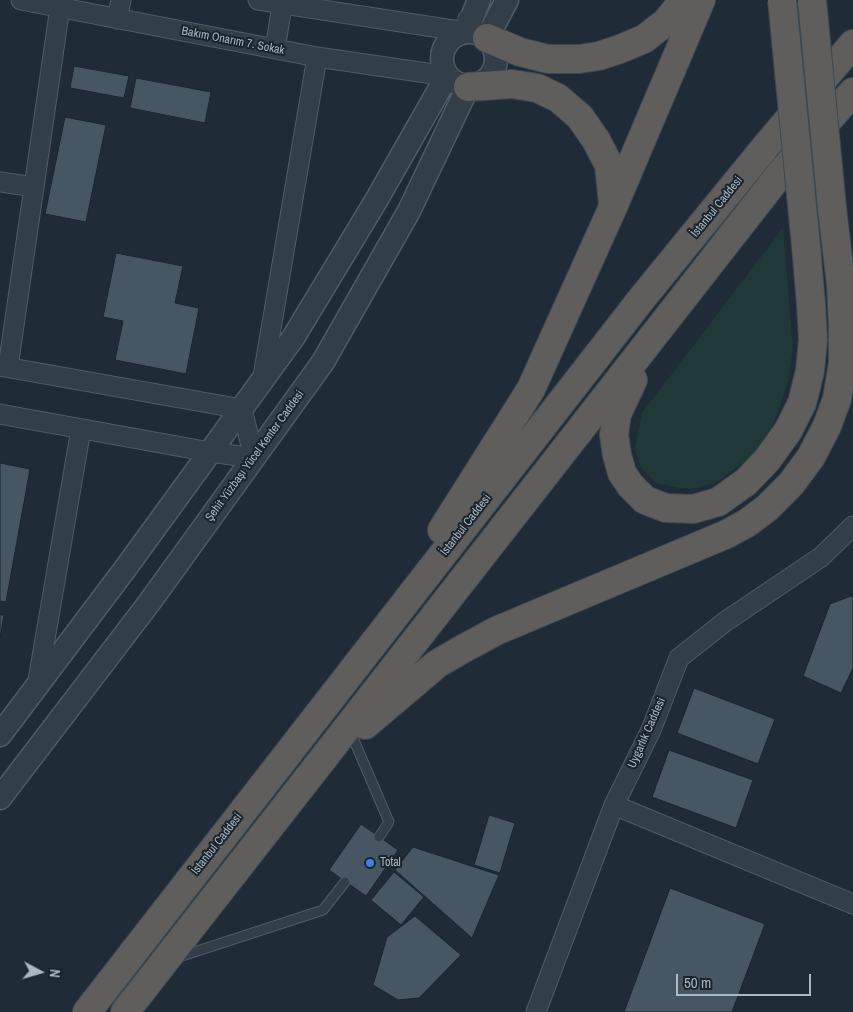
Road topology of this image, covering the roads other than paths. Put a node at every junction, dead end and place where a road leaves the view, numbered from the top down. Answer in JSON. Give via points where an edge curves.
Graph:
{"nodes":[{"id":1,"x":21,"y":0,"type":"edge"},
{"id":2,"x":121,"y":0,"type":"edge"},
{"id":3,"x":258,"y":0,"type":"edge"},
{"id":4,"x":471,"y":0,"type":"edge"},
{"id":5,"x":479,"y":0,"type":"edge"},
{"id":6,"x":507,"y":0,"type":"edge"},
{"id":7,"x":684,"y":0,"type":"edge"},
{"id":8,"x":701,"y":0,"type":"edge"},
{"id":9,"x":782,"y":0,"type":"edge"},
{"id":10,"x":812,"y":0,"type":"edge"},
{"id":11,"x":282,"y":2,"type":"edge"},
{"id":12,"x":60,"y":7,"type":"junction"},
{"id":13,"x":117,"y":19,"type":"junction"},
{"id":14,"x":477,"y":35,"type":"junction"},
{"id":15,"x":853,"y":44,"type":"edge"},
{"id":16,"x":274,"y":49,"type":"junction"},
{"id":17,"x":317,"y":58,"type":"junction"},
{"id":18,"x":458,"y":81,"type":"junction"},
{"id":19,"x":853,"y":92,"type":"edge"},
{"id":20,"x":780,"y":174,"type":"junction"},
{"id":21,"x":0,"y":182,"type":"edge"},
{"id":22,"x":34,"y":187,"type":"junction"},
{"id":23,"x":613,"y":207,"type":"junction"},
{"id":24,"x":4,"y":366,"type":"edge"},
{"id":25,"x":262,"y":382,"type":"junction"},
{"id":26,"x":242,"y":409,"type":"junction"},
{"id":27,"x":0,"y":414,"type":"edge"},
{"id":28,"x":81,"y":428,"type":"junction"},
{"id":29,"x":210,"y":452,"type":"junction"},
{"id":30,"x":254,"y":458,"type":"junction"},
{"id":31,"x":853,"y":526,"type":"edge"},
{"id":32,"x":351,"y":671,"type":"junction"},
{"id":33,"x":37,"y":686,"type":"junction"},
{"id":34,"x":0,"y":735,"type":"edge"},
{"id":35,"x":353,"y":738,"type":"junction"},
{"id":36,"x":0,"y":798,"type":"edge"},
{"id":37,"x":614,"y":805,"type":"junction"},
{"id":38,"x":379,"y":837,"type":"dead end"},
{"id":39,"x":345,"y":882,"type":"dead end"},
{"id":40,"x":226,"y":884,"type":"junction"},
{"id":41,"x":853,"y":904,"type":"edge"},
{"id":42,"x":164,"y":962,"type":"junction"},
{"id":43,"x":87,"y":1012,"type":"edge"},
{"id":44,"x":125,"y":1012,"type":"edge"},
{"id":45,"x":536,"y":1012,"type":"edge"}],
"edges":[{"from":1,"to":12,"type":"street","name":"Bakım Onarım 7. Sokak"},
{"from":2,"to":13,"type":"street"},
{"from":3,"to":11,"type":"street"},
{"from":4,"to":14,"type":"street"},
{"from":5,"to":14,"type":"street"},
{"from":6,"to":14,"type":"street"},
{"from":7,"to":14,"type":"highway","via":[[666,22],[644,39],[599,56],[548,59]]},
{"from":8,"to":23,"type":"highway"},
{"from":9,"to":20,"type":"highway","bridge":true,"via":[[806,246],[812,331],[810,371],[802,403],[788,431],[746,482],[718,502],[693,509],[666,508],[646,500],[622,473],[614,435],[617,414],[630,386],[668,328]]},
{"from":10,"to":35,"type":"highway","bridge":true,"via":[[842,302],[843,363],[837,399],[811,457],[791,484],[747,523],[728,534],[496,631],[461,650],[413,683],[370,719]]},
{"from":11,"to":14,"type":"street"},
{"from":11,"to":16,"type":"street"},
{"from":12,"to":13,"type":"street","name":"Bakım Onarım 7. Sokak"},
{"from":12,"to":22,"type":"street"},
{"from":13,"to":16,"type":"street","name":"Bakım Onarım 7. Sokak"},
{"from":14,"to":18,"type":"street","via":[[457,34],[444,48],[443,67]]},
{"from":14,"to":18,"type":"street","via":[[496,52],[495,69],[484,82]]},
{"from":15,"to":32,"type":"highway","name":"İstanbul Caddesi","via":[[643,297]]},
{"from":16,"to":17,"type":"street","name":"Bakım Onarım 7. Sokak"},
{"from":17,"to":18,"type":"street","name":"Bakım Onarım 7. Sokak"},
{"from":17,"to":25,"type":"street"},
{"from":18,"to":23,"type":"highway","via":[[537,88],[558,98],[580,117],[609,165]]},
{"from":18,"to":25,"type":"street","via":[[377,199],[293,338]]},
{"from":18,"to":30,"type":"street","name":"Şehit Yüzbaşı Yücel Kenter Caddesi","via":[[409,210],[328,354]]},
{"from":19,"to":20,"type":"highway"},
{"from":20,"to":40,"type":"highway"},
{"from":21,"to":22,"type":"street"},
{"from":22,"to":24,"type":"street"},
{"from":23,"to":32,"type":"highway","via":[[532,389]]},
{"from":24,"to":26,"type":"street"},
{"from":25,"to":26,"type":"street"},
{"from":26,"to":29,"type":"street"},
{"from":26,"to":30,"type":"street"},
{"from":27,"to":28,"type":"street"},
{"from":28,"to":29,"type":"street"},
{"from":28,"to":33,"type":"street"},
{"from":29,"to":30,"type":"street"},
{"from":29,"to":33,"type":"street"},
{"from":30,"to":36,"type":"street","name":"Şehit Yüzbaşı Yücel Kenter Caddesi","via":[[149,603]]},
{"from":31,"to":37,"type":"street","name":"Uygarlık Caddesi","via":[[821,557],[679,658],[651,730]]},
{"from":32,"to":43,"type":"highway","name":"İstanbul Caddesi"},
{"from":33,"to":34,"type":"street"},
{"from":35,"to":38,"type":"lane","via":[[389,822]]},
{"from":35,"to":40,"type":"highway"},
{"from":37,"to":41,"type":"street"},
{"from":37,"to":45,"type":"street","name":"Uygarlık Caddesi"},
{"from":39,"to":42,"type":"lane","via":[[323,910]]},
{"from":40,"to":42,"type":"highway"},
{"from":42,"to":44,"type":"highway"}]}
